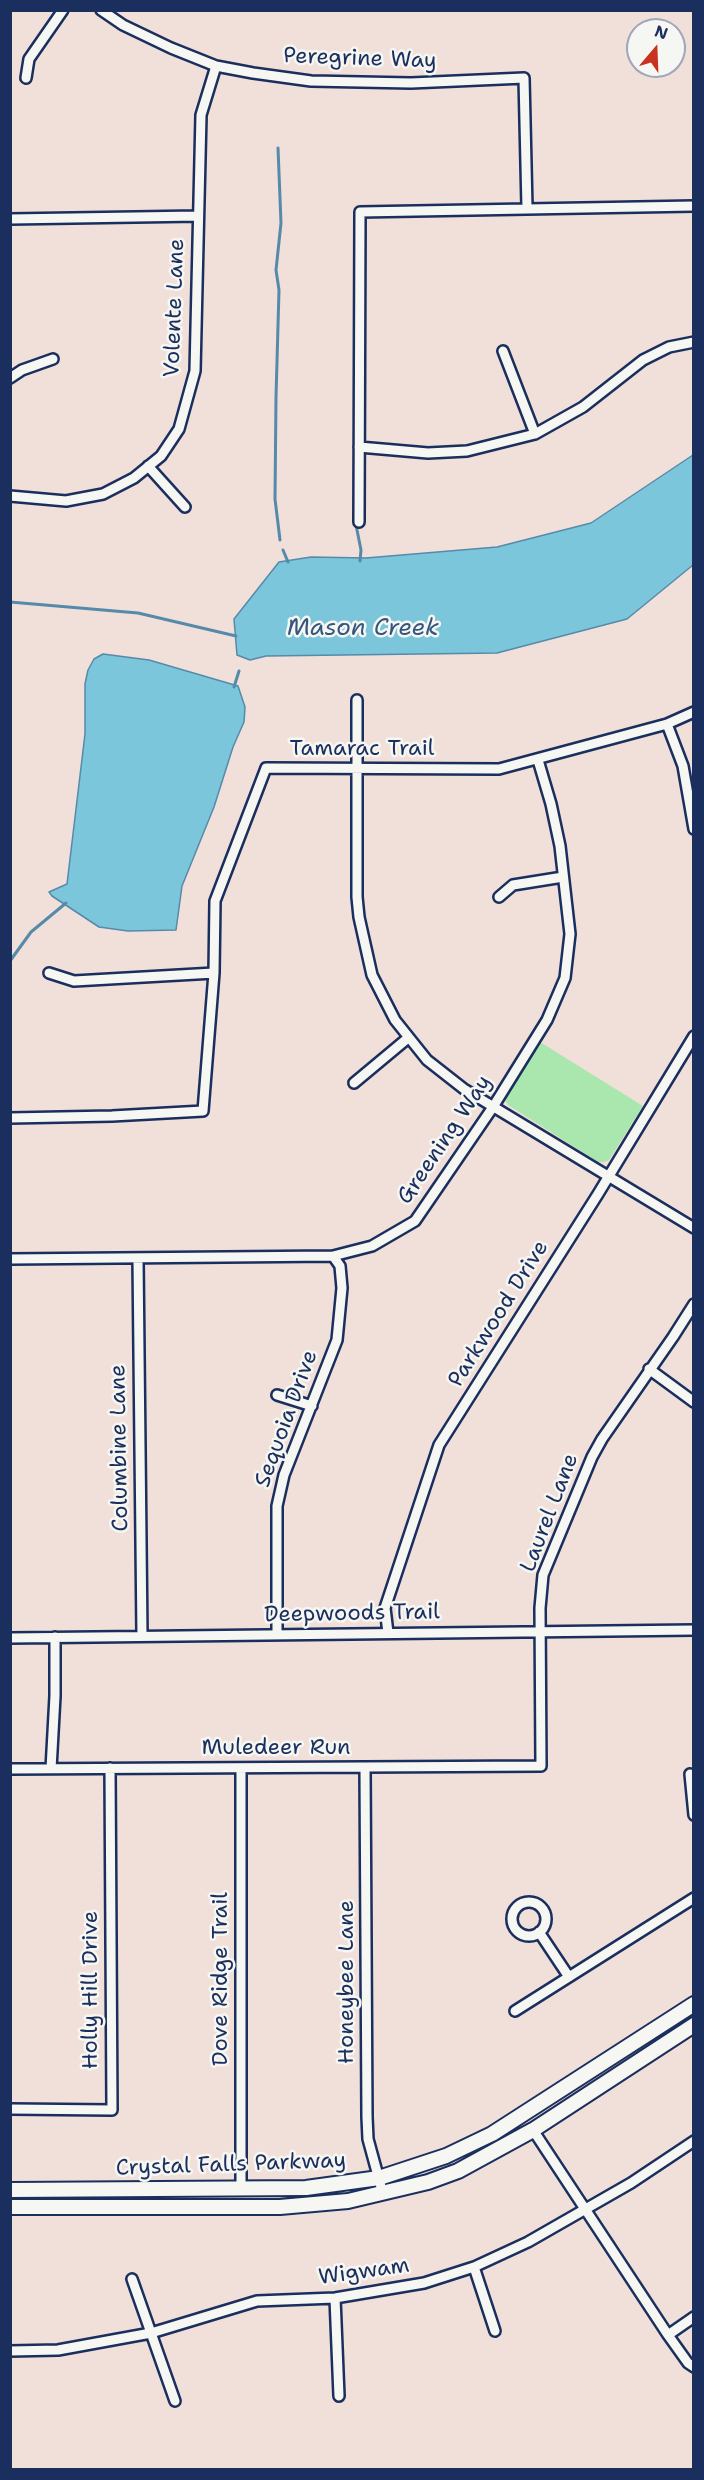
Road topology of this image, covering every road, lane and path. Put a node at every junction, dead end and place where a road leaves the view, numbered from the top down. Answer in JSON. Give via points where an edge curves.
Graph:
{"nodes":[{"id":1,"x":63,"y":10,"type":"edge"},
{"id":2,"x":101,"y":10,"type":"edge"},
{"id":3,"x":216,"y":66,"type":"junction"},
{"id":4,"x":26,"y":78,"type":"dead end"},
{"id":5,"x":693,"y":206,"type":"edge"},
{"id":6,"x":526,"y":208,"type":"junction"},
{"id":7,"x":198,"y":216,"type":"junction"},
{"id":8,"x":10,"y":219,"type":"edge"},
{"id":9,"x":693,"y":342,"type":"edge"},
{"id":10,"x":503,"y":351,"type":"dead end"},
{"id":11,"x":53,"y":359,"type":"dead end"},
{"id":12,"x":10,"y":378,"type":"edge"},
{"id":13,"x":535,"y":434,"type":"junction"},
{"id":14,"x":359,"y":447,"type":"junction"},
{"id":15,"x":148,"y":466,"type":"junction"},
{"id":16,"x":10,"y":496,"type":"edge"},
{"id":17,"x":185,"y":507,"type":"dead end"},
{"id":18,"x":359,"y":522,"type":"dead end"},
{"id":19,"x":357,"y":700,"type":"dead end"},
{"id":20,"x":693,"y":712,"type":"edge"},
{"id":21,"x":668,"y":724,"type":"junction"},
{"id":22,"x":538,"y":760,"type":"junction"},
{"id":23,"x":357,"y":768,"type":"junction"},
{"id":24,"x":693,"y":829,"type":"edge"},
{"id":25,"x":563,"y":877,"type":"junction"},
{"id":26,"x":499,"y":897,"type":"dead end"},
{"id":27,"x":49,"y":972,"type":"dead end"},
{"id":28,"x":214,"y":973,"type":"junction"},
{"id":29,"x":693,"y":1036,"type":"edge"},
{"id":30,"x":408,"y":1038,"type":"junction"},
{"id":31,"x":354,"y":1083,"type":"dead end"},
{"id":32,"x":493,"y":1107,"type":"junction"},
{"id":33,"x":10,"y":1118,"type":"edge"},
{"id":34,"x":608,"y":1178,"type":"junction"},
{"id":35,"x":693,"y":1228,"type":"edge"},
{"id":36,"x":333,"y":1256,"type":"junction"},
{"id":37,"x":10,"y":1259,"type":"edge"},
{"id":38,"x":138,"y":1259,"type":"junction"},
{"id":39,"x":693,"y":1304,"type":"edge"},
{"id":40,"x":649,"y":1369,"type":"junction"},
{"id":41,"x":277,"y":1395,"type":"dead end"},
{"id":42,"x":693,"y":1402,"type":"edge"},
{"id":43,"x":312,"y":1406,"type":"junction"},
{"id":44,"x":693,"y":1630,"type":"edge"},
{"id":45,"x":541,"y":1632,"type":"junction"},
{"id":46,"x":388,"y":1633,"type":"junction"},
{"id":47,"x":277,"y":1634,"type":"junction"},
{"id":48,"x":142,"y":1636,"type":"junction"},
{"id":49,"x":55,"y":1637,"type":"junction"},
{"id":50,"x":10,"y":1638,"type":"edge"},
{"id":51,"x":541,"y":1766,"type":"joint"},
{"id":52,"x":365,"y":1767,"type":"junction"},
{"id":53,"x":110,"y":1768,"type":"junction"},
{"id":54,"x":240,"y":1768,"type":"junction"},
{"id":55,"x":10,"y":1769,"type":"edge"},
{"id":56,"x":51,"y":1769,"type":"junction"},
{"id":57,"x":690,"y":1774,"type":"dead end"},
{"id":58,"x":693,"y":1815,"type":"edge"},
{"id":59,"x":693,"y":1898,"type":"edge"},
{"id":60,"x":539,"y":1932,"type":"dead end"},
{"id":61,"x":569,"y":1977,"type":"junction"},
{"id":62,"x":693,"y":2004,"type":"edge"},
{"id":63,"x":515,"y":2011,"type":"dead end"},
{"id":64,"x":693,"y":2025,"type":"edge"},
{"id":65,"x":10,"y":2109,"type":"edge"},
{"id":66,"x":533,"y":2130,"type":"junction"},
{"id":67,"x":693,"y":2140,"type":"edge"},
{"id":68,"x":379,"y":2178,"type":"junction"},
{"id":69,"x":10,"y":2190,"type":"edge"},
{"id":70,"x":241,"y":2190,"type":"junction"},
{"id":71,"x":383,"y":2194,"type":"junction"},
{"id":72,"x":10,"y":2207,"type":"edge"},
{"id":73,"x":584,"y":2209,"type":"junction"},
{"id":74,"x":474,"y":2267,"type":"junction"},
{"id":75,"x":132,"y":2279,"type":"dead end"},
{"id":76,"x":335,"y":2298,"type":"junction"},
{"id":77,"x":693,"y":2318,"type":"edge"},
{"id":78,"x":495,"y":2331,"type":"dead end"},
{"id":79,"x":151,"y":2333,"type":"junction"},
{"id":80,"x":668,"y":2335,"type":"junction"},
{"id":81,"x":10,"y":2351,"type":"edge"},
{"id":82,"x":693,"y":2367,"type":"edge"},
{"id":83,"x":339,"y":2396,"type":"dead end"},
{"id":84,"x":175,"y":2401,"type":"dead end"}],
"edges":[{"from":1,"to":4,"type":"street","via":[[29,59]]},
{"from":2,"to":3,"type":"street","name":"Peregrine Way","via":[[162,44]]},
{"from":3,"to":6,"type":"street","name":"Peregrine Way","via":[[311,81],[411,83],[524,78]]},
{"from":3,"to":7,"type":"street","name":"Volente Lane","via":[[201,115]]},
{"from":5,"to":6,"type":"street"},
{"from":6,"to":14,"type":"street","via":[[360,212]]},
{"from":7,"to":8,"type":"street"},
{"from":7,"to":15,"type":"street","name":"Volente Lane","via":[[195,371],[179,429],[161,456]]},
{"from":9,"to":13,"type":"street","via":[[669,347],[643,360],[583,407]]},
{"from":10,"to":13,"type":"street"},
{"from":11,"to":12,"type":"street"},
{"from":13,"to":14,"type":"street","via":[[467,451],[428,453]]},
{"from":14,"to":18,"type":"street"},
{"from":15,"to":16,"type":"street","name":"Volente Lane","via":[[103,494],[66,501]]},
{"from":15,"to":17,"type":"street"},
{"from":19,"to":23,"type":"street"},
{"from":20,"to":21,"type":"street","name":"Tamarac Trail"},
{"from":21,"to":22,"type":"street","name":"Tamarac Trail"},
{"from":21,"to":24,"type":"street","via":[[683,766]]},
{"from":22,"to":23,"type":"street","name":"Tamarac Trail","via":[[499,769]]},
{"from":22,"to":25,"type":"street","name":"Greening Way","via":[[551,804]]},
{"from":23,"to":28,"type":"street","name":"Tamarac Trail","via":[[266,768],[215,901]]},
{"from":23,"to":30,"type":"street","via":[[357,897],[362,936],[379,991]]},
{"from":25,"to":26,"type":"street","via":[[513,885]]},
{"from":25,"to":32,"type":"street","name":"Greening Way","via":[[570,934],[565,978],[547,1020]]},
{"from":27,"to":28,"type":"street","via":[[74,981]]},
{"from":28,"to":33,"type":"street","name":"Tamarac Trail","via":[[203,1111]]},
{"from":29,"to":34,"type":"street","name":"Parkwood Drive"},
{"from":30,"to":31,"type":"street"},
{"from":30,"to":32,"type":"street","via":[[439,1071]]},
{"from":32,"to":34,"type":"street"},
{"from":32,"to":36,"type":"street","name":"Greening Way","via":[[415,1221],[372,1246]]},
{"from":34,"to":35,"type":"street"},
{"from":34,"to":46,"type":"street","name":"Parkwood Drive","via":[[439,1445],[385,1608]]},
{"from":36,"to":38,"type":"street","name":"Greening Way"},
{"from":36,"to":43,"type":"street","name":"Sequoia Drive","via":[[341,1271],[340,1323]]},
{"from":37,"to":38,"type":"street","name":"Greening Way"},
{"from":38,"to":48,"type":"street","name":"Columbine Lane"},
{"from":39,"to":40,"type":"street","name":"Laurel Lane"},
{"from":40,"to":42,"type":"street"},
{"from":40,"to":45,"type":"street","name":"Laurel Lane","via":[[592,1457],[543,1575]]},
{"from":41,"to":43,"type":"street"},
{"from":43,"to":47,"type":"street","name":"Sequoia Drive","via":[[284,1475],[277,1506]]},
{"from":44,"to":45,"type":"street","name":"Deepwoods Trail"},
{"from":45,"to":46,"type":"street","name":"Deepwoods Trail"},
{"from":45,"to":51,"type":"street","name":"Laurel Lane"},
{"from":46,"to":47,"type":"street","name":"Deepwoods Trail"},
{"from":47,"to":48,"type":"street","name":"Deepwoods Trail"},
{"from":48,"to":49,"type":"street","name":"Deepwoods Trail"},
{"from":49,"to":50,"type":"street","name":"Deepwoods Trail"},
{"from":49,"to":56,"type":"street"},
{"from":51,"to":52,"type":"street","name":"Muledeer Run"},
{"from":52,"to":54,"type":"street","name":"Muledeer Run"},
{"from":52,"to":68,"type":"street","name":"Honeybee Lane","via":[[367,2117],[368,2139]]},
{"from":53,"to":54,"type":"street","name":"Muledeer Run"},
{"from":53,"to":56,"type":"street","name":"Muledeer Run"},
{"from":53,"to":65,"type":"street","name":"Holly Hill Drive","via":[[112,2110]]},
{"from":54,"to":70,"type":"street","name":"Dove Ridge Trail"},
{"from":55,"to":56,"type":"street","name":"Muledeer Run"},
{"from":57,"to":58,"type":"street"},
{"from":59,"to":61,"type":"street"},
{"from":60,"to":61,"type":"street"},
{"from":61,"to":63,"type":"street"},
{"from":62,"to":68,"type":"main road","name":"Crystal Falls Parkway","via":[[492,2134],[446,2156]]},
{"from":64,"to":66,"type":"main road","name":"Crystal Falls Parkway"},
{"from":66,"to":71,"type":"main road","name":"Crystal Falls Parkway","via":[[458,2172]]},
{"from":66,"to":73,"type":"street"},
{"from":67,"to":73,"type":"street","name":"Wigwam","via":[[631,2183]]},
{"from":68,"to":70,"type":"main road","name":"Crystal Falls Parkway","via":[[306,2188]]},
{"from":68,"to":71,"type":"street","name":"Honeybee Lane"},
{"from":69,"to":70,"type":"main road","name":"Crystal Falls Parkway"},
{"from":71,"to":72,"type":"main road","name":"Crystal Falls Parkway","via":[[280,2207]]},
{"from":73,"to":74,"type":"street","name":"Wigwam","via":[[528,2242]]},
{"from":73,"to":80,"type":"street"},
{"from":74,"to":76,"type":"street","name":"Wigwam","via":[[424,2283]]},
{"from":74,"to":78,"type":"street"},
{"from":75,"to":79,"type":"street"},
{"from":76,"to":79,"type":"street","name":"Wigwam","via":[[257,2301]]},
{"from":76,"to":83,"type":"street"},
{"from":77,"to":80,"type":"street"},
{"from":79,"to":81,"type":"street","name":"Wigwam","via":[[58,2350]]},
{"from":79,"to":84,"type":"street"},
{"from":80,"to":82,"type":"street"}]}
